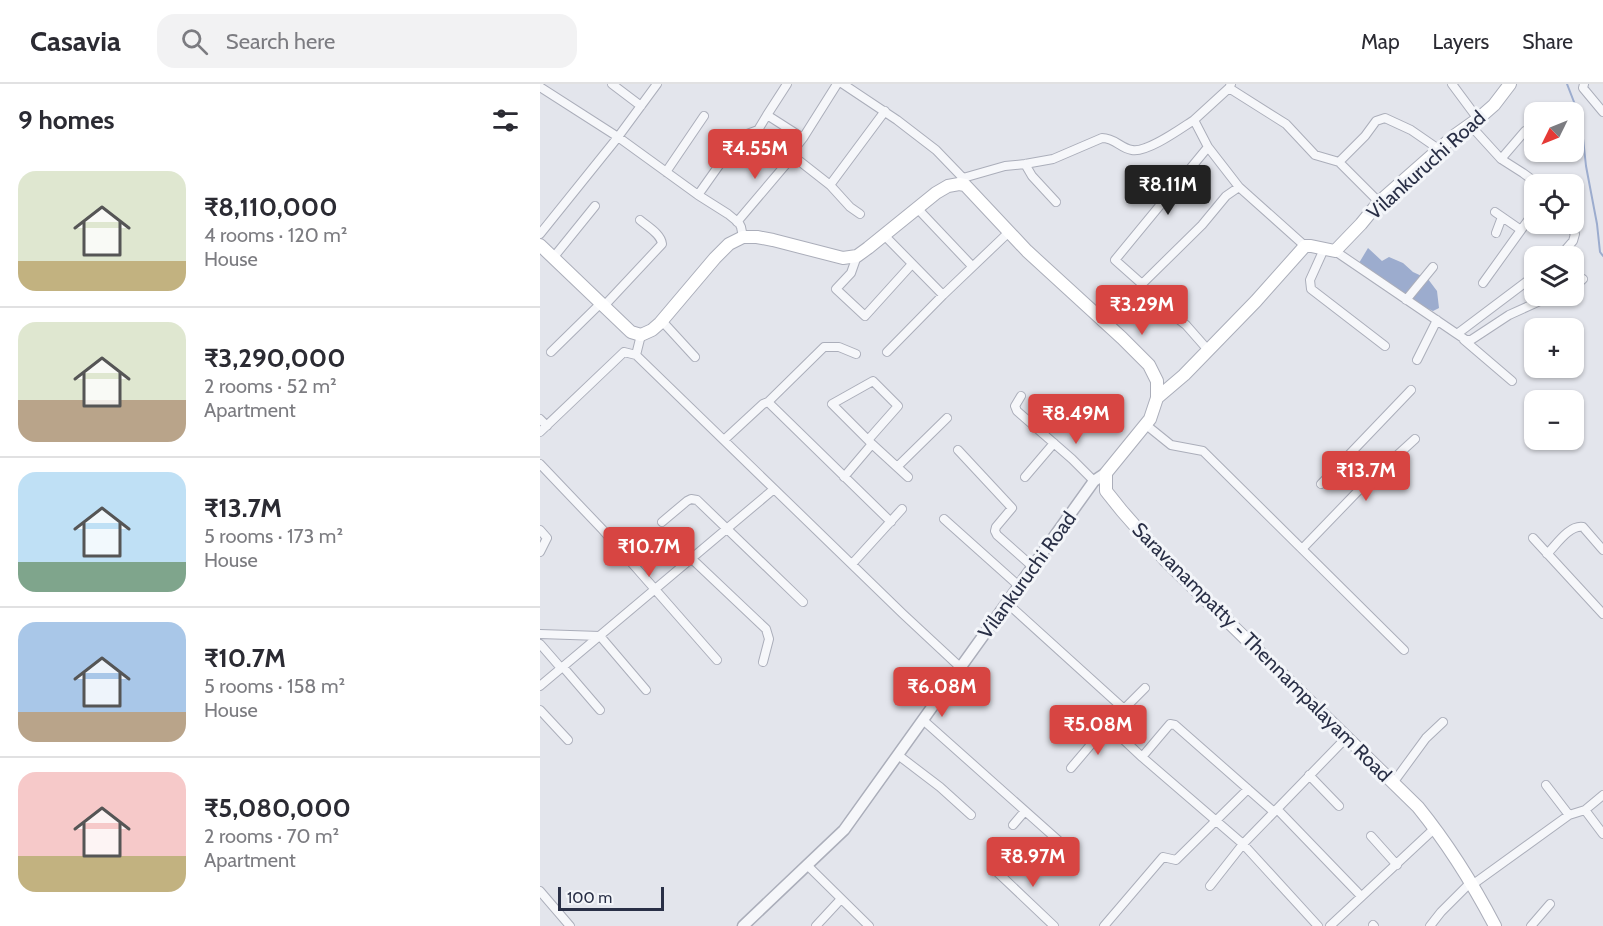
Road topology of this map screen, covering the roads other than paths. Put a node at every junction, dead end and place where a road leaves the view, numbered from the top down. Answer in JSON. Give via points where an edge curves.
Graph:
{"nodes":[{"id":1,"x":612,"y":84,"type":"edge"},
{"id":2,"x":657,"y":84,"type":"edge"},
{"id":3,"x":788,"y":84,"type":"edge"},
{"id":4,"x":837,"y":84,"type":"edge"},
{"id":5,"x":843,"y":84,"type":"edge"},
{"id":6,"x":1452,"y":84,"type":"edge"},
{"id":7,"x":1510,"y":84,"type":"edge"},
{"id":8,"x":1584,"y":84,"type":"edge"},
{"id":9,"x":1230,"y":86,"type":"edge"},
{"id":10,"x":540,"y":87,"type":"edge"},
{"id":11,"x":641,"y":106,"type":"junction"},
{"id":12,"x":885,"y":111,"type":"junction"},
{"id":13,"x":1603,"y":112,"type":"edge"},
{"id":14,"x":767,"y":115,"type":"junction"},
{"id":15,"x":704,"y":116,"type":"dead end"},
{"id":16,"x":1194,"y":120,"type":"junction"},
{"id":17,"x":1474,"y":122,"type":"junction"},
{"id":18,"x":1524,"y":132,"type":"edge"},
{"id":19,"x":618,"y":137,"type":"junction"},
{"id":20,"x":803,"y":138,"type":"junction"},
{"id":21,"x":1209,"y":147,"type":"junction"},
{"id":22,"x":1440,"y":150,"type":"junction"},
{"id":23,"x":793,"y":156,"type":"junction"},
{"id":24,"x":1501,"y":159,"type":"junction"},
{"id":25,"x":1340,"y":162,"type":"junction"},
{"id":26,"x":1025,"y":164,"type":"junction"},
{"id":27,"x":666,"y":172,"type":"junction"},
{"id":28,"x":1524,"y":175,"type":"edge"},
{"id":29,"x":961,"y":181,"type":"junction"},
{"id":30,"x":830,"y":184,"type":"junction"},
{"id":31,"x":1239,"y":186,"type":"junction"},
{"id":32,"x":698,"y":195,"type":"junction"},
{"id":33,"x":1056,"y":202,"type":"dead end"},
{"id":34,"x":1379,"y":202,"type":"junction"},
{"id":35,"x":595,"y":206,"type":"dead end"},
{"id":36,"x":917,"y":208,"type":"junction"},
{"id":37,"x":860,"y":214,"type":"dead end"},
{"id":38,"x":640,"y":220,"type":"dead end"},
{"id":39,"x":737,"y":222,"type":"junction"},
{"id":40,"x":1524,"y":226,"type":"edge"},
{"id":41,"x":1521,"y":230,"type":"junction"},
{"id":42,"x":1009,"y":232,"type":"junction"},
{"id":43,"x":1496,"y":233,"type":"dead end"},
{"id":44,"x":540,"y":234,"type":"edge"},
{"id":45,"x":884,"y":235,"type":"junction"},
{"id":46,"x":743,"y":237,"type":"junction"},
{"id":47,"x":540,"y":245,"type":"edge"},
{"id":48,"x":1305,"y":246,"type":"junction"},
{"id":49,"x":1329,"y":250,"type":"junction"},
{"id":50,"x":857,"y":256,"type":"junction"},
{"id":51,"x":553,"y":258,"type":"junction"},
{"id":52,"x":912,"y":264,"type":"junction"},
{"id":53,"x":972,"y":266,"type":"junction"},
{"id":54,"x":1433,"y":267,"type":"dead end"},
{"id":55,"x":1483,"y":283,"type":"dead end"},
{"id":56,"x":1142,"y":284,"type":"junction"},
{"id":57,"x":1524,"y":284,"type":"edge"},
{"id":58,"x":943,"y":294,"type":"junction"},
{"id":59,"x":1406,"y":300,"type":"junction"},
{"id":60,"x":603,"y":304,"type":"junction"},
{"id":61,"x":1529,"y":306,"type":"edge"},
{"id":62,"x":1437,"y":320,"type":"junction"},
{"id":63,"x":662,"y":321,"type":"junction"},
{"id":64,"x":1457,"y":334,"type":"junction"},
{"id":65,"x":641,"y":335,"type":"junction"},
{"id":66,"x":1385,"y":346,"type":"dead end"},
{"id":67,"x":1208,"y":350,"type":"junction"},
{"id":68,"x":551,"y":352,"type":"dead end"},
{"id":69,"x":887,"y":352,"type":"dead end"},
{"id":70,"x":856,"y":354,"type":"dead end"},
{"id":71,"x":636,"y":355,"type":"junction"},
{"id":72,"x":695,"y":357,"type":"dead end"},
{"id":73,"x":1417,"y":360,"type":"dead end"},
{"id":74,"x":1512,"y":381,"type":"dead end"},
{"id":75,"x":1411,"y":390,"type":"dead end"},
{"id":76,"x":1021,"y":396,"type":"dead end"},
{"id":77,"x":1157,"y":398,"type":"junction"},
{"id":78,"x":768,"y":402,"type":"junction"},
{"id":79,"x":947,"y":418,"type":"dead end"},
{"id":80,"x":1145,"y":424,"type":"junction"},
{"id":81,"x":542,"y":426,"type":"edge"},
{"id":82,"x":1415,"y":439,"type":"dead end"},
{"id":83,"x":724,"y":440,"type":"junction"},
{"id":84,"x":870,"y":442,"type":"junction"},
{"id":85,"x":1054,"y":443,"type":"junction"},
{"id":86,"x":958,"y":450,"type":"dead end"},
{"id":87,"x":1347,"y":459,"type":"junction"},
{"id":88,"x":540,"y":464,"type":"edge"},
{"id":89,"x":897,"y":467,"type":"junction"},
{"id":90,"x":1106,"y":473,"type":"junction"},
{"id":91,"x":844,"y":477,"type":"junction"},
{"id":92,"x":908,"y":477,"type":"dead end"},
{"id":93,"x":1025,"y":477,"type":"dead end"},
{"id":94,"x":1094,"y":481,"type":"junction"},
{"id":95,"x":1367,"y":483,"type":"junction"},
{"id":96,"x":1321,"y":484,"type":"dead end"},
{"id":97,"x":774,"y":489,"type":"junction"},
{"id":98,"x":902,"y":509,"type":"dead end"},
{"id":99,"x":944,"y":519,"type":"dead end"},
{"id":100,"x":662,"y":522,"type":"dead end"},
{"id":101,"x":891,"y":522,"type":"junction"},
{"id":102,"x":726,"y":529,"type":"junction"},
{"id":103,"x":540,"y":530,"type":"edge"},
{"id":104,"x":1533,"y":538,"type":"dead end"},
{"id":105,"x":1302,"y":549,"type":"junction"},
{"id":106,"x":1603,"y":550,"type":"edge"},
{"id":107,"x":540,"y":552,"type":"edge"},
{"id":108,"x":1547,"y":554,"type":"junction"},
{"id":109,"x":692,"y":559,"type":"junction"},
{"id":110,"x":852,"y":564,"type":"junction"},
{"id":111,"x":1033,"y":567,"type":"junction"},
{"id":112,"x":1019,"y":586,"type":"junction"},
{"id":113,"x":655,"y":590,"type":"junction"},
{"id":114,"x":803,"y":602,"type":"dead end"},
{"id":115,"x":1007,"y":603,"type":"junction"},
{"id":116,"x":1602,"y":612,"type":"edge"},
{"id":117,"x":540,"y":634,"type":"edge"},
{"id":118,"x":600,"y":636,"type":"junction"},
{"id":119,"x":540,"y":644,"type":"edge"},
{"id":120,"x":1404,"y":650,"type":"dead end"},
{"id":121,"x":717,"y":660,"type":"dead end"},
{"id":122,"x":763,"y":662,"type":"dead end"},
{"id":123,"x":562,"y":668,"type":"junction"},
{"id":124,"x":961,"y":668,"type":"junction"},
{"id":125,"x":540,"y":686,"type":"edge"},
{"id":126,"x":1145,"y":688,"type":"dead end"},
{"id":127,"x":646,"y":690,"type":"dead end"},
{"id":128,"x":1124,"y":709,"type":"junction"},
{"id":129,"x":540,"y":710,"type":"edge"},
{"id":130,"x":600,"y":710,"type":"dead end"},
{"id":131,"x":923,"y":720,"type":"junction"},
{"id":132,"x":1443,"y":722,"type":"dead end"},
{"id":133,"x":1109,"y":726,"type":"junction"},
{"id":134,"x":1346,"y":738,"type":"junction"},
{"id":135,"x":568,"y":740,"type":"dead end"},
{"id":136,"x":898,"y":755,"type":"junction"},
{"id":137,"x":1142,"y":757,"type":"junction"},
{"id":138,"x":1071,"y":768,"type":"dead end"},
{"id":139,"x":1309,"y":775,"type":"junction"},
{"id":140,"x":1393,"y":783,"type":"junction"},
{"id":141,"x":1546,"y":785,"type":"dead end"},
{"id":142,"x":1248,"y":789,"type":"junction"},
{"id":143,"x":1603,"y":795,"type":"edge"},
{"id":144,"x":1339,"y":806,"type":"dead end"},
{"id":145,"x":1275,"y":810,"type":"junction"},
{"id":146,"x":1585,"y":810,"type":"junction"},
{"id":147,"x":1025,"y":811,"type":"junction"},
{"id":148,"x":971,"y":815,"type":"dead end"},
{"id":149,"x":1569,"y":815,"type":"junction"},
{"id":150,"x":1216,"y":820,"type":"junction"},
{"id":151,"x":1013,"y":825,"type":"dead end"},
{"id":152,"x":1435,"y":828,"type":"junction"},
{"id":153,"x":1603,"y":834,"type":"edge"},
{"id":154,"x":1371,"y":836,"type":"dead end"},
{"id":155,"x":1243,"y":844,"type":"junction"},
{"id":156,"x":1069,"y":850,"type":"dead end"},
{"id":157,"x":807,"y":865,"type":"junction"},
{"id":158,"x":1397,"y":865,"type":"junction"},
{"id":159,"x":994,"y":869,"type":"dead end"},
{"id":160,"x":1472,"y":883,"type":"junction"},
{"id":161,"x":1209,"y":886,"type":"dead end"},
{"id":162,"x":540,"y":891,"type":"edge"},
{"id":163,"x":1361,"y":896,"type":"junction"},
{"id":164,"x":841,"y":898,"type":"junction"},
{"id":165,"x":1551,"y":904,"type":"dead end"},
{"id":166,"x":570,"y":926,"type":"edge"},
{"id":167,"x":743,"y":926,"type":"edge"},
{"id":168,"x":816,"y":926,"type":"edge"},
{"id":169,"x":869,"y":926,"type":"edge"},
{"id":170,"x":1054,"y":926,"type":"edge"},
{"id":171,"x":1104,"y":926,"type":"edge"},
{"id":172,"x":1318,"y":926,"type":"edge"},
{"id":173,"x":1330,"y":926,"type":"edge"},
{"id":174,"x":1430,"y":926,"type":"edge"},
{"id":175,"x":1495,"y":926,"type":"edge"},
{"id":176,"x":1532,"y":926,"type":"edge"}],
"edges":[{"from":1,"to":11,"type":"street"},
{"from":2,"to":11,"type":"street"},
{"from":3,"to":14,"type":"street"},
{"from":4,"to":20,"type":"street"},
{"from":5,"to":12,"type":"street"},
{"from":6,"to":17,"type":"street"},
{"from":7,"to":17,"type":"main road","name":"Vilankuruchi Road"},
{"from":8,"to":13,"type":"street"},
{"from":9,"to":16,"type":"street"},
{"from":9,"to":25,"type":"street","via":[[1286,124],[1315,155]]},
{"from":10,"to":19,"type":"street"},
{"from":11,"to":19,"type":"street"},
{"from":12,"to":29,"type":"street","via":[[936,150]]},
{"from":12,"to":30,"type":"street"},
{"from":14,"to":20,"type":"street"},
{"from":14,"to":32,"type":"street","via":[[758,130],[739,137]]},
{"from":15,"to":27,"type":"street"},
{"from":16,"to":21,"type":"street"},
{"from":16,"to":26,"type":"street","via":[[1143,150],[1132,150],[1102,138],[1053,159]]},
{"from":17,"to":22,"type":"main road","name":"Vilankuruchi Road"},
{"from":17,"to":24,"type":"street"},
{"from":18,"to":24,"type":"street"},
{"from":19,"to":27,"type":"street"},
{"from":19,"to":44,"type":"street"},
{"from":20,"to":23,"type":"street"},
{"from":21,"to":31,"type":"street"},
{"from":21,"to":56,"type":"street","via":[[1115,260]]},
{"from":22,"to":25,"type":"street","via":[[1405,126],[1385,118],[1376,121]]},
{"from":22,"to":34,"type":"main road","name":"Vilankuruchi Road"},
{"from":23,"to":30,"type":"street"},
{"from":23,"to":39,"type":"street"},
{"from":24,"to":28,"type":"street"},
{"from":25,"to":34,"type":"street"},
{"from":26,"to":29,"type":"street","via":[[1005,166]]},
{"from":26,"to":33,"type":"street"},
{"from":27,"to":32,"type":"street"},
{"from":29,"to":36,"type":"main road"},
{"from":29,"to":42,"type":"main road"},
{"from":30,"to":37,"type":"street"},
{"from":31,"to":48,"type":"street"},
{"from":31,"to":56,"type":"street"},
{"from":32,"to":39,"type":"street"},
{"from":34,"to":49,"type":"main road","name":"Vilankuruchi Road","via":[[1361,224]]},
{"from":35,"to":51,"type":"street"},
{"from":36,"to":45,"type":"main road"},
{"from":36,"to":53,"type":"street"},
{"from":38,"to":60,"type":"street","via":[[663,244]]},
{"from":39,"to":46,"type":"street"},
{"from":40,"to":41,"type":"street"},
{"from":41,"to":43,"type":"street","via":[[1498,215]]},
{"from":41,"to":55,"type":"street"},
{"from":42,"to":53,"type":"street"},
{"from":42,"to":77,"type":"main road","via":[[1149,365],[1157,381]]},
{"from":45,"to":50,"type":"main road"},
{"from":45,"to":52,"type":"street"},
{"from":46,"to":50,"type":"main road","via":[[773,240],[843,258]]},
{"from":46,"to":63,"type":"main road","via":[[715,258]]},
{"from":47,"to":51,"type":"main road"},
{"from":48,"to":49,"type":"main road"},
{"from":48,"to":67,"type":"main road"},
{"from":49,"to":59,"type":"street"},
{"from":49,"to":66,"type":"street","via":[[1310,280],[1311,289]]},
{"from":50,"to":52,"type":"street","via":[[851,273],[836,289],[865,316]]},
{"from":51,"to":60,"type":"main road"},
{"from":52,"to":58,"type":"street"},
{"from":53,"to":58,"type":"street"},
{"from":54,"to":59,"type":"street"},
{"from":56,"to":67,"type":"street"},
{"from":57,"to":64,"type":"street"},
{"from":58,"to":69,"type":"street"},
{"from":59,"to":62,"type":"street"},
{"from":60,"to":65,"type":"main road","via":[[631,332]]},
{"from":60,"to":68,"type":"street"},
{"from":61,"to":64,"type":"street","via":[[1471,340]]},
{"from":62,"to":64,"type":"street"},
{"from":62,"to":73,"type":"street"},
{"from":63,"to":65,"type":"main road"},
{"from":63,"to":72,"type":"street"},
{"from":64,"to":74,"type":"street"},
{"from":65,"to":71,"type":"street"},
{"from":67,"to":77,"type":"main road"},
{"from":70,"to":78,"type":"street","via":[[824,347]]},
{"from":71,"to":81,"type":"street","via":[[624,352]]},
{"from":71,"to":83,"type":"street"},
{"from":75,"to":87,"type":"street"},
{"from":76,"to":85,"type":"street","via":[[1017,411]]},
{"from":77,"to":80,"type":"main road"},
{"from":78,"to":83,"type":"street"},
{"from":78,"to":91,"type":"street"},
{"from":79,"to":89,"type":"street"},
{"from":80,"to":90,"type":"main road"},
{"from":80,"to":105,"type":"street","via":[[1171,446],[1203,450]]},
{"from":82,"to":95,"type":"street"},
{"from":83,"to":97,"type":"street"},
{"from":84,"to":84,"type":"street","via":[[832,404],[873,381],[898,406]]},
{"from":84,"to":89,"type":"street"},
{"from":84,"to":91,"type":"street"},
{"from":85,"to":93,"type":"street"},
{"from":85,"to":94,"type":"street"},
{"from":86,"to":111,"type":"street","via":[[1012,507],[995,531]]},
{"from":87,"to":95,"type":"street"},
{"from":87,"to":96,"type":"street"},
{"from":88,"to":113,"type":"street"},
{"from":89,"to":92,"type":"street"},
{"from":90,"to":94,"type":"street","name":"Vilankuruchi Road"},
{"from":90,"to":134,"type":"main road","name":"Saravanampatty - Thennampalayam Road","via":[[1106,490],[1165,560]]},
{"from":91,"to":101,"type":"street"},
{"from":94,"to":111,"type":"street","name":"Vilankuruchi Road"},
{"from":95,"to":105,"type":"street"},
{"from":97,"to":102,"type":"street"},
{"from":97,"to":110,"type":"street"},
{"from":98,"to":101,"type":"street"},
{"from":99,"to":112,"type":"street"},
{"from":100,"to":102,"type":"street","via":[[694,499]]},
{"from":101,"to":110,"type":"street"},
{"from":102,"to":109,"type":"street"},
{"from":102,"to":114,"type":"street"},
{"from":103,"to":107,"type":"street","via":[[547,538]]},
{"from":104,"to":108,"type":"street"},
{"from":105,"to":120,"type":"street"},
{"from":106,"to":108,"type":"street","via":[[1578,526]]},
{"from":108,"to":116,"type":"street"},
{"from":109,"to":113,"type":"street"},
{"from":109,"to":122,"type":"street","via":[[766,629],[769,639]]},
{"from":110,"to":124,"type":"street"},
{"from":111,"to":112,"type":"street","name":"Vilankuruchi Road"},
{"from":112,"to":115,"type":"street","name":"Vilankuruchi Road"},
{"from":113,"to":118,"type":"street"},
{"from":113,"to":121,"type":"street"},
{"from":115,"to":124,"type":"street","name":"Vilankuruchi Road"},
{"from":115,"to":128,"type":"street"},
{"from":117,"to":118,"type":"street"},
{"from":118,"to":123,"type":"street"},
{"from":118,"to":127,"type":"street"},
{"from":119,"to":123,"type":"street"},
{"from":123,"to":125,"type":"street"},
{"from":123,"to":130,"type":"street"},
{"from":124,"to":131,"type":"street","name":"Vilankuruchi Road"},
{"from":126,"to":128,"type":"street"},
{"from":128,"to":133,"type":"street"},
{"from":129,"to":135,"type":"street"},
{"from":131,"to":136,"type":"street","name":"Vilankuruchi Road"},
{"from":131,"to":147,"type":"street"},
{"from":132,"to":140,"type":"street","via":[[1426,738]]},
{"from":133,"to":137,"type":"street"},
{"from":133,"to":138,"type":"street"},
{"from":134,"to":139,"type":"street"},
{"from":134,"to":140,"type":"main road","name":"Saravanampatty - Thennampalayam Road"},
{"from":136,"to":148,"type":"street"},
{"from":136,"to":157,"type":"street","name":"Vilankuruchi Road","via":[[844,830]]},
{"from":137,"to":142,"type":"street","via":[[1170,724],[1175,725]]},
{"from":137,"to":150,"type":"street"},
{"from":139,"to":144,"type":"street"},
{"from":139,"to":145,"type":"street"},
{"from":140,"to":152,"type":"main road","name":"Saravanampatty - Thennampalayam Road"},
{"from":141,"to":149,"type":"street"},
{"from":142,"to":145,"type":"street"},
{"from":142,"to":150,"type":"street"},
{"from":143,"to":146,"type":"street"},
{"from":145,"to":155,"type":"street"},
{"from":145,"to":163,"type":"street"},
{"from":146,"to":149,"type":"street"},
{"from":146,"to":153,"type":"street"},
{"from":147,"to":151,"type":"street"},
{"from":147,"to":156,"type":"street"},
{"from":149,"to":160,"type":"street"},
{"from":150,"to":155,"type":"street"},
{"from":150,"to":171,"type":"street","via":[[1176,860],[1162,857]]},
{"from":152,"to":158,"type":"street"},
{"from":152,"to":160,"type":"main road","name":"Saravanampatty - Thennampalayam Road"},
{"from":154,"to":158,"type":"street"},
{"from":155,"to":161,"type":"street"},
{"from":155,"to":172,"type":"street"},
{"from":157,"to":164,"type":"street"},
{"from":157,"to":167,"type":"street","name":"Vilankuruchi Road"},
{"from":158,"to":163,"type":"street"},
{"from":159,"to":170,"type":"street"},
{"from":160,"to":174,"type":"street"},
{"from":160,"to":175,"type":"main road","name":"Saravanampatty - Thennampalayam Road"},
{"from":162,"to":166,"type":"street"},
{"from":163,"to":173,"type":"street"},
{"from":164,"to":168,"type":"street"},
{"from":164,"to":169,"type":"street"},
{"from":165,"to":176,"type":"street"}]}
